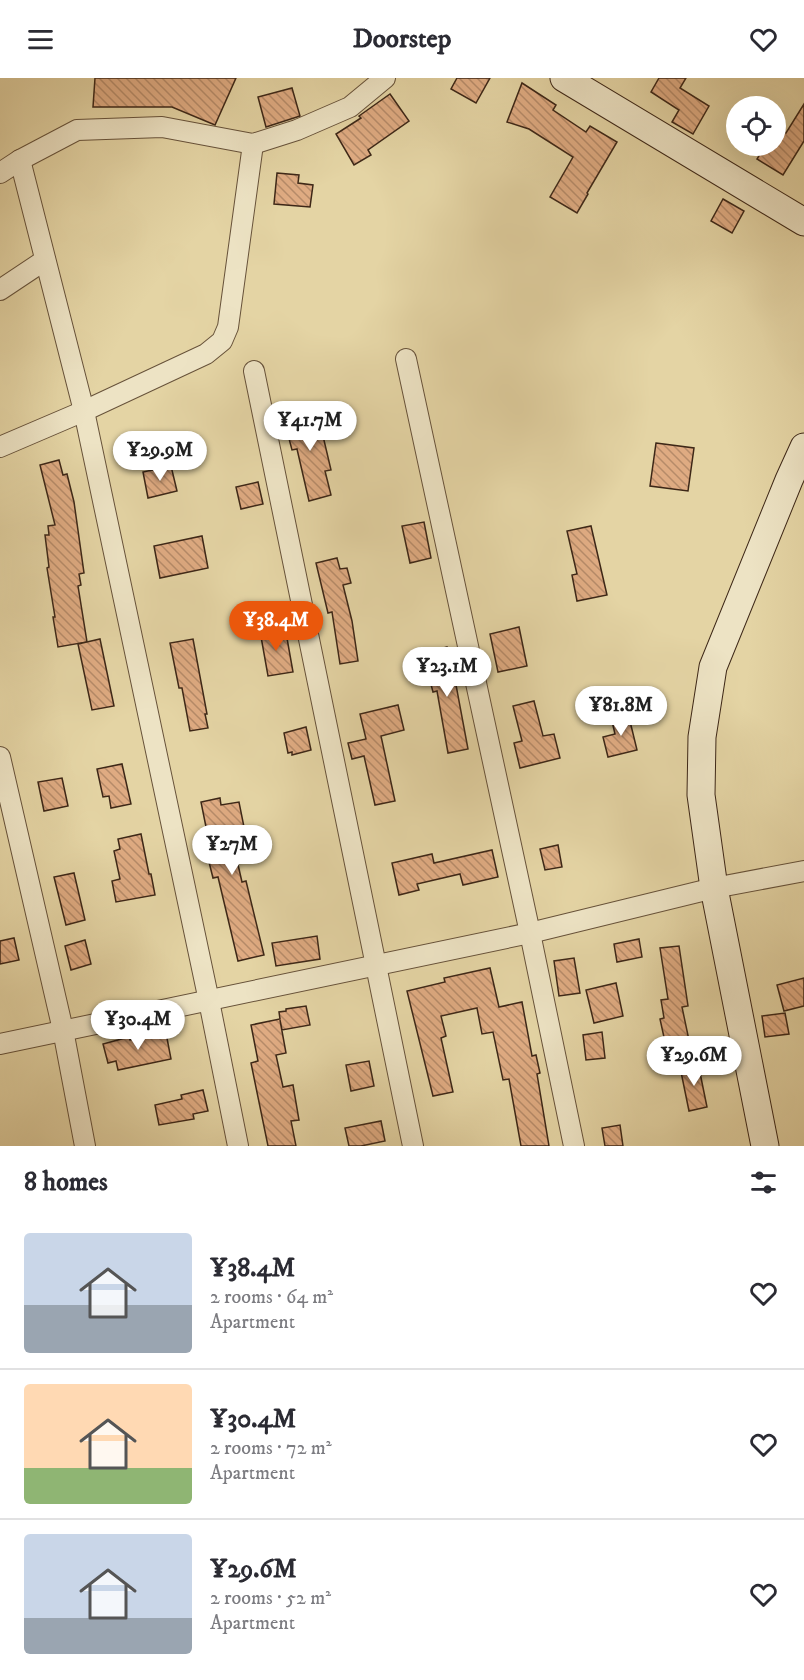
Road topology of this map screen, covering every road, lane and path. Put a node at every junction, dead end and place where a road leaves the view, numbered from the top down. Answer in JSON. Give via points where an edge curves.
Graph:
{"nodes":[{"id":1,"x":385,"y":78,"type":"edge"},
{"id":2,"x":564,"y":78,"type":"edge"},
{"id":3,"x":253,"y":144,"type":"junction"},
{"id":4,"x":20,"y":160,"type":"junction"},
{"id":5,"x":0,"y":173,"type":"edge"},
{"id":6,"x":804,"y":222,"type":"edge"},
{"id":7,"x":45,"y":260,"type":"junction"},
{"id":8,"x":0,"y":290,"type":"edge"},
{"id":9,"x":406,"y":359,"type":"dead end"},
{"id":10,"x":254,"y":371,"type":"dead end"},
{"id":11,"x":84,"y":411,"type":"junction"},
{"id":12,"x":0,"y":447,"type":"edge"},
{"id":13,"x":804,"y":447,"type":"edge"},
{"id":14,"x":0,"y":757,"type":"edge"},
{"id":15,"x":804,"y":871,"type":"edge"},
{"id":16,"x":714,"y":888,"type":"junction"},
{"id":17,"x":530,"y":933,"type":"junction"},
{"id":18,"x":376,"y":966,"type":"junction"},
{"id":19,"x":209,"y":1001,"type":"junction"},
{"id":20,"x":63,"y":1030,"type":"junction"},
{"id":21,"x":0,"y":1044,"type":"edge"},
{"id":22,"x":85,"y":1146,"type":"edge"},
{"id":23,"x":238,"y":1146,"type":"edge"},
{"id":24,"x":413,"y":1146,"type":"edge"},
{"id":25,"x":574,"y":1146,"type":"edge"},
{"id":26,"x":765,"y":1146,"type":"edge"}],
"edges":[{"from":1,"to":3,"type":"street","via":[[350,107]]},
{"from":2,"to":6,"type":"street"},
{"from":3,"to":4,"type":"street","via":[[162,127],[77,130]]},
{"from":3,"to":11,"type":"street","via":[[228,327],[222,341],[206,354]]},
{"from":4,"to":5,"type":"street"},
{"from":4,"to":7,"type":"street"},
{"from":7,"to":8,"type":"street"},
{"from":7,"to":11,"type":"street"},
{"from":9,"to":17,"type":"street"},
{"from":10,"to":18,"type":"street"},
{"from":11,"to":12,"type":"street"},
{"from":11,"to":19,"type":"street"},
{"from":13,"to":16,"type":"street","via":[[714,668],[702,737],[701,795]]},
{"from":14,"to":20,"type":"street"},
{"from":15,"to":16,"type":"street"},
{"from":16,"to":17,"type":"street"},
{"from":16,"to":26,"type":"street"},
{"from":17,"to":18,"type":"street"},
{"from":17,"to":25,"type":"street"},
{"from":18,"to":19,"type":"street"},
{"from":18,"to":24,"type":"street"},
{"from":19,"to":20,"type":"street"},
{"from":19,"to":23,"type":"street"},
{"from":20,"to":21,"type":"street"},
{"from":20,"to":22,"type":"street"}]}
